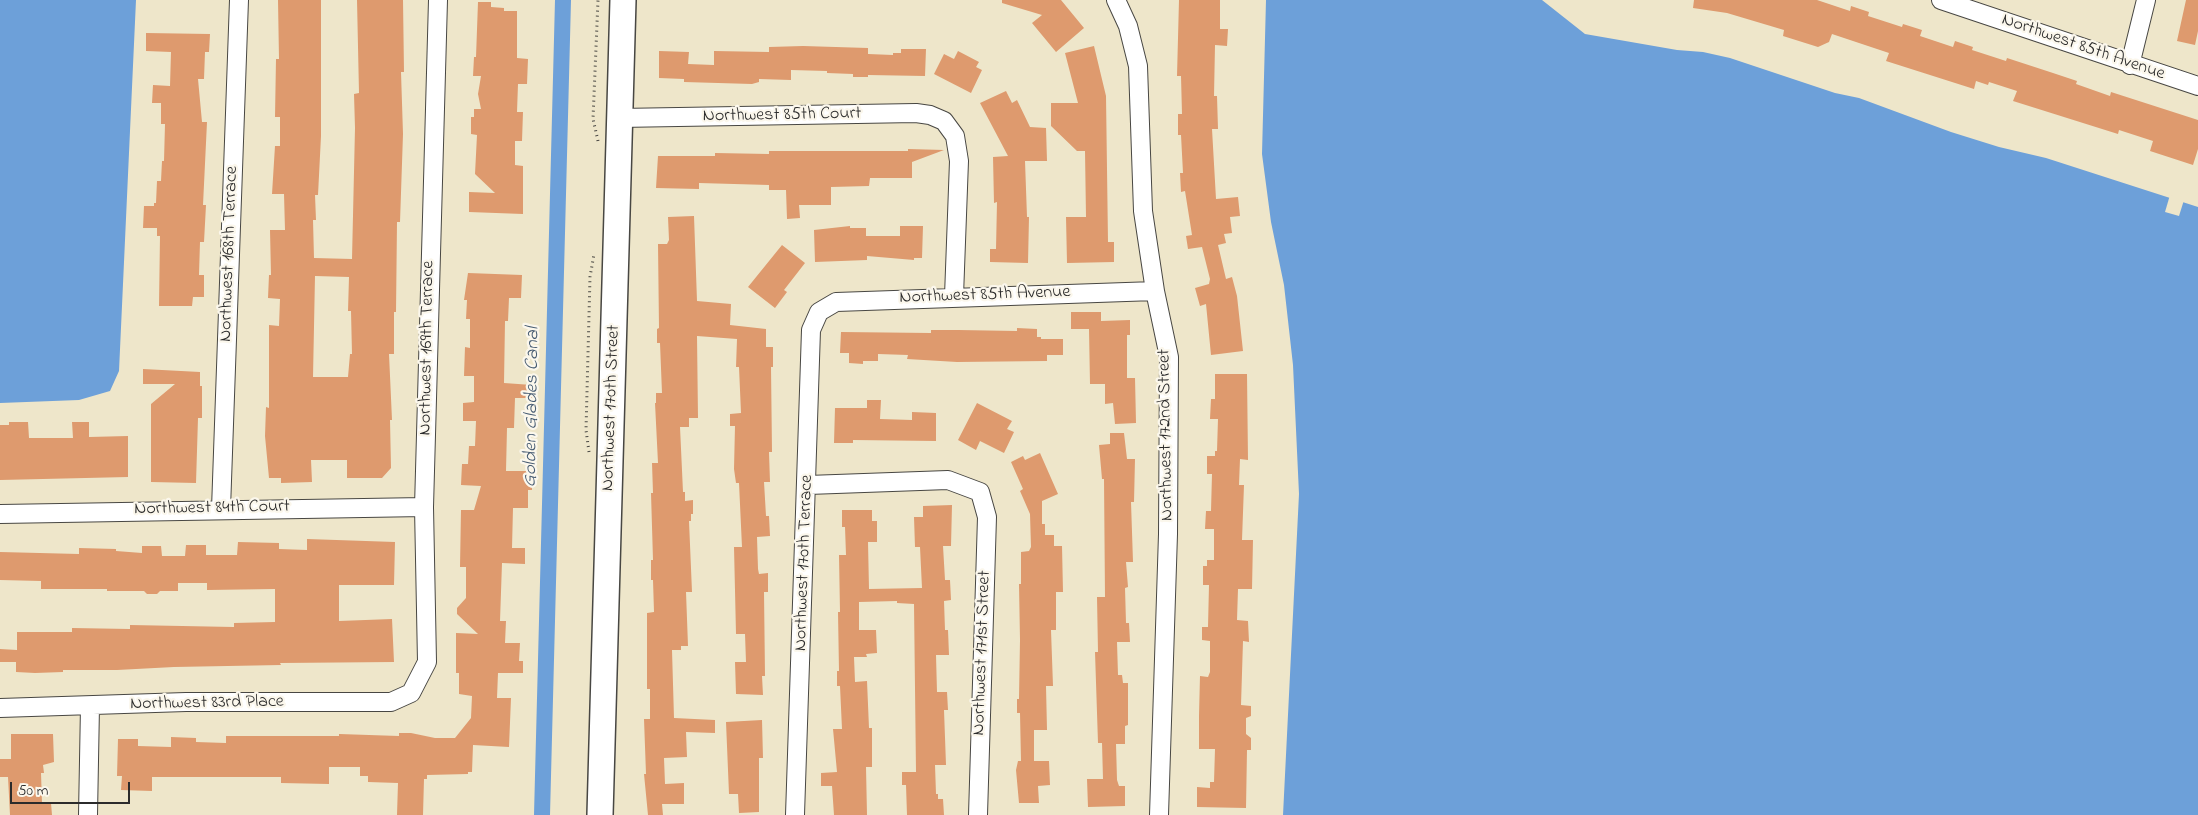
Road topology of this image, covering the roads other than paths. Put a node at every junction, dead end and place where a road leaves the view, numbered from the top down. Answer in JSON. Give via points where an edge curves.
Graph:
{"nodes":[{"id":1,"x":239,"y":0,"type":"edge"},
{"id":2,"x":438,"y":0,"type":"edge"},
{"id":3,"x":623,"y":0,"type":"edge"},
{"id":4,"x":1116,"y":0,"type":"edge"},
{"id":5,"x":1941,"y":0,"type":"edge"},
{"id":6,"x":2146,"y":0,"type":"edge"},
{"id":7,"x":2130,"y":65,"type":"junction"},
{"id":8,"x":2198,"y":86,"type":"edge"},
{"id":9,"x":619,"y":118,"type":"junction"},
{"id":10,"x":1154,"y":291,"type":"junction"},
{"id":11,"x":954,"y":296,"type":"junction"},
{"id":12,"x":819,"y":312,"type":"joint"},
{"id":13,"x":808,"y":485,"type":"junction"},
{"id":14,"x":424,"y":507,"type":"junction"},
{"id":15,"x":221,"y":508,"type":"junction"},
{"id":16,"x":0,"y":514,"type":"edge"},
{"id":17,"x":412,"y":693,"type":"joint"},
{"id":18,"x":90,"y":706,"type":"junction"},
{"id":19,"x":0,"y":708,"type":"edge"},
{"id":20,"x":88,"y":815,"type":"edge"},
{"id":21,"x":600,"y":815,"type":"edge"},
{"id":22,"x":795,"y":815,"type":"edge"},
{"id":23,"x":978,"y":815,"type":"edge"},
{"id":24,"x":1159,"y":815,"type":"edge"}],
"edges":[{"from":1,"to":15,"type":"street","name":"Northwest 168th Terrace"},
{"from":2,"to":14,"type":"street","name":"Northwest 169th Terrace"},
{"from":3,"to":9,"type":"street","name":"Northwest 170th Street"},
{"from":4,"to":10,"type":"street","name":"Northwest 172nd Street","via":[[1128,26],[1138,66],[1143,211]]},
{"from":5,"to":7,"type":"street","name":"Northwest 85th Avenue"},
{"from":6,"to":7,"type":"street"},
{"from":7,"to":8,"type":"street","name":"Northwest 85th Avenue"},
{"from":9,"to":11,"type":"street","name":"Northwest 85th Court","via":[[916,114],[944,121],[955,136],[959,160]]},
{"from":9,"to":21,"type":"street","name":"Northwest 170th Street"},
{"from":10,"to":11,"type":"street","name":"Northwest 85th Avenue"},
{"from":10,"to":24,"type":"street","name":"Northwest 172nd Street","via":[[1169,357],[1168,534]]},
{"from":11,"to":12,"type":"street","name":"Northwest 85th Avenue","via":[[836,302]]},
{"from":12,"to":13,"type":"street","name":"Northwest 170th Terrace","via":[[811,330]]},
{"from":13,"to":22,"type":"street","name":"Northwest 170th Terrace"},
{"from":13,"to":23,"type":"street","name":"Northwest 171st Street","via":[[948,480],[980,492],[987,517]]},
{"from":14,"to":15,"type":"street","name":"Northwest 84th Court"},
{"from":14,"to":17,"type":"street","name":"Northwest 169th Terrace","via":[[427,662]]},
{"from":15,"to":16,"type":"street","name":"Northwest 84th Court"},
{"from":17,"to":18,"type":"street","name":"Northwest 83rd Place","via":[[391,702],[186,702]]},
{"from":18,"to":19,"type":"street","name":"Northwest 83rd Place"},
{"from":18,"to":20,"type":"street"}]}
